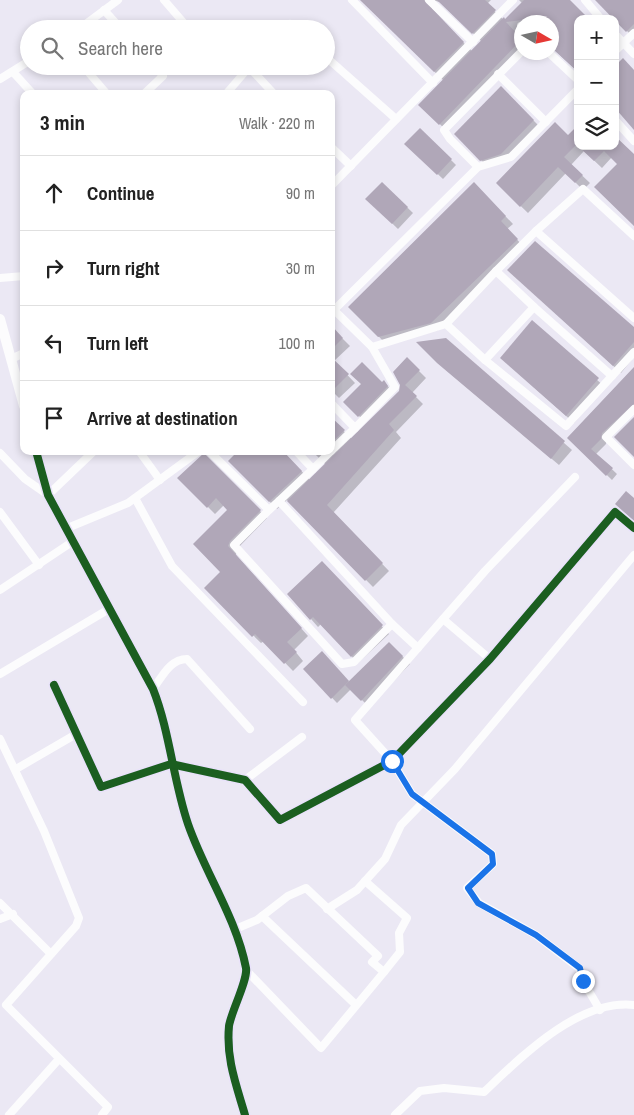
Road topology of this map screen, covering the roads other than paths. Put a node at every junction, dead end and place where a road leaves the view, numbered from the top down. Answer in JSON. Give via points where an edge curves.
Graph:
{"nodes":[{"id":1,"x":118,"y":0,"type":"edge"},
{"id":2,"x":164,"y":0,"type":"edge"},
{"id":3,"x":352,"y":0,"type":"edge"},
{"id":4,"x":429,"y":0,"type":"edge"},
{"id":5,"x":584,"y":0,"type":"edge"},
{"id":6,"x":511,"y":1,"type":"edge"},
{"id":7,"x":104,"y":10,"type":"junction"},
{"id":8,"x":597,"y":15,"type":"edge"},
{"id":9,"x":91,"y":20,"type":"edge"},
{"id":10,"x":113,"y":20,"type":"edge"},
{"id":11,"x":181,"y":20,"type":"edge"},
{"id":12,"x":634,"y":32,"type":"edge"},
{"id":13,"x":619,"y":38,"type":"edge"},
{"id":14,"x":473,"y":42,"type":"junction"},
{"id":15,"x":623,"y":43,"type":"junction"},
{"id":16,"x":619,"y":48,"type":"edge"},
{"id":17,"x":634,"y":54,"type":"edge"},
{"id":18,"x":514,"y":58,"type":"edge"},
{"id":19,"x":557,"y":60,"type":"edge"},
{"id":20,"x":335,"y":65,"type":"edge"},
{"id":21,"x":20,"y":67,"type":"edge"},
{"id":22,"x":13,"y":72,"type":"junction"},
{"id":23,"x":498,"y":74,"type":"junction"},
{"id":24,"x":90,"y":75,"type":"edge"},
{"id":25,"x":162,"y":75,"type":"edge"},
{"id":26,"x":243,"y":75,"type":"edge"},
{"id":27,"x":257,"y":75,"type":"edge"},
{"id":28,"x":574,"y":76,"type":"edge"},
{"id":29,"x":0,"y":79,"type":"edge"},
{"id":30,"x":433,"y":83,"type":"junction"},
{"id":31,"x":29,"y":90,"type":"edge"},
{"id":32,"x":103,"y":90,"type":"edge"},
{"id":33,"x":148,"y":90,"type":"edge"},
{"id":34,"x":230,"y":90,"type":"edge"},
{"id":35,"x":270,"y":90,"type":"edge"},
{"id":36,"x":574,"y":93,"type":"edge"},
{"id":37,"x":396,"y":120,"type":"junction"},
{"id":38,"x":546,"y":122,"type":"junction"},
{"id":39,"x":619,"y":124,"type":"edge"},
{"id":40,"x":634,"y":141,"type":"edge"},
{"id":41,"x":335,"y":152,"type":"edge"},
{"id":42,"x":351,"y":166,"type":"junction"},
{"id":43,"x":478,"y":167,"type":"junction"},
{"id":44,"x":335,"y":182,"type":"edge"},
{"id":45,"x":536,"y":231,"type":"junction"},
{"id":46,"x":634,"y":236,"type":"edge"},
{"id":47,"x":496,"y":271,"type":"junction"},
{"id":48,"x":20,"y":276,"type":"edge"},
{"id":49,"x":0,"y":278,"type":"edge"},
{"id":50,"x":534,"y":307,"type":"junction"},
{"id":51,"x":335,"y":308,"type":"edge"},
{"id":52,"x":335,"y":314,"type":"edge"},
{"id":53,"x":634,"y":318,"type":"edge"},
{"id":54,"x":0,"y":320,"type":"edge"},
{"id":55,"x":446,"y":324,"type":"junction"},
{"id":56,"x":372,"y":348,"type":"junction"},
{"id":57,"x":634,"y":352,"type":"edge"},
{"id":58,"x":20,"y":355,"type":"edge"},
{"id":59,"x":11,"y":358,"type":"junction"},
{"id":60,"x":485,"y":360,"type":"junction"},
{"id":61,"x":612,"y":376,"type":"junction"},
{"id":62,"x":20,"y":391,"type":"edge"},
{"id":63,"x":335,"y":407,"type":"edge"},
{"id":64,"x":634,"y":409,"type":"edge"},
{"id":65,"x":355,"y":428,"type":"junction"},
{"id":66,"x":335,"y":447,"type":"edge"},
{"id":67,"x":0,"y":454,"type":"edge"},
{"id":68,"x":37,"y":455,"type":"edge"},
{"id":69,"x":90,"y":455,"type":"edge"},
{"id":70,"x":142,"y":455,"type":"edge"},
{"id":71,"x":194,"y":455,"type":"edge"},
{"id":72,"x":213,"y":455,"type":"edge"},
{"id":73,"x":300,"y":455,"type":"edge"},
{"id":74,"x":327,"y":455,"type":"edge"},
{"id":75,"x":634,"y":465,"type":"edge"},
{"id":76,"x":313,"y":468,"type":"junction"},
{"id":77,"x":575,"y":477,"type":"dead end"},
{"id":78,"x":160,"y":480,"type":"junction"},
{"id":79,"x":48,"y":495,"type":"junction"},
{"id":80,"x":135,"y":498,"type":"junction"},
{"id":81,"x":279,"y":501,"type":"junction"},
{"id":82,"x":269,"y":510,"type":"junction"},
{"id":83,"x":0,"y":512,"type":"edge"},
{"id":84,"x":634,"y":528,"type":"edge"},
{"id":85,"x":65,"y":529,"type":"junction"},
{"id":86,"x":72,"y":542,"type":"junction"},
{"id":87,"x":634,"y":555,"type":"edge"},
{"id":88,"x":39,"y":565,"type":"junction"},
{"id":89,"x":0,"y":590,"type":"edge"},
{"id":90,"x":109,"y":609,"type":"junction"},
{"id":91,"x":443,"y":618,"type":"junction"},
{"id":92,"x":392,"y":624,"type":"junction"},
{"id":93,"x":418,"y":648,"type":"junction"},
{"id":94,"x":490,"y":659,"type":"junction"},
{"id":95,"x":0,"y":674,"type":"edge"},
{"id":96,"x":54,"y":685,"type":"dead end"},
{"id":97,"x":153,"y":689,"type":"junction"},
{"id":98,"x":303,"y":702,"type":"dead end"},
{"id":99,"x":250,"y":729,"type":"dead end"},
{"id":100,"x":78,"y":733,"type":"junction"},
{"id":101,"x":302,"y":737,"type":"dead end"},
{"id":102,"x":0,"y":740,"type":"edge"},
{"id":103,"x":392,"y":761,"type":"junction"},
{"id":104,"x":172,"y":764,"type":"junction"},
{"id":105,"x":16,"y":770,"type":"junction"},
{"id":106,"x":245,"y":780,"type":"junction"},
{"id":107,"x":423,"y":802,"type":"junction"},
{"id":108,"x":365,"y":881,"type":"junction"},
{"id":109,"x":0,"y":903,"type":"edge"},
{"id":110,"x":327,"y":908,"type":"junction"},
{"id":111,"x":13,"y":914,"type":"junction"},
{"id":112,"x":262,"y":916,"type":"junction"},
{"id":113,"x":0,"y":919,"type":"edge"},
{"id":114,"x":233,"y":930,"type":"junction"},
{"id":115,"x":51,"y":954,"type":"junction"},
{"id":116,"x":246,"y":970,"type":"junction"},
{"id":117,"x":384,"y":972,"type":"junction"},
{"id":118,"x":355,"y":1004,"type":"junction"},
{"id":119,"x":634,"y":1005,"type":"edge"},
{"id":120,"x":3,"y":1008,"type":"edge"},
{"id":121,"x":600,"y":1010,"type":"junction"},
{"id":122,"x":59,"y":1059,"type":"junction"},
{"id":123,"x":9,"y":1115,"type":"edge"},
{"id":124,"x":102,"y":1115,"type":"edge"},
{"id":125,"x":245,"y":1115,"type":"edge"},
{"id":126,"x":394,"y":1115,"type":"edge"}],
"edges":[{"from":1,"to":7,"type":"street"},
{"from":2,"to":11,"type":"street"},
{"from":3,"to":30,"type":"street"},
{"from":4,"to":14,"type":"street"},
{"from":5,"to":8,"type":"street"},
{"from":6,"to":14,"type":"street"},
{"from":7,"to":9,"type":"street"},
{"from":7,"to":10,"type":"street"},
{"from":12,"to":15,"type":"street"},
{"from":13,"to":15,"type":"street"},
{"from":14,"to":30,"type":"street"},
{"from":15,"to":16,"type":"street"},
{"from":15,"to":17,"type":"street"},
{"from":18,"to":23,"type":"street"},
{"from":19,"to":28,"type":"street"},
{"from":20,"to":37,"type":"street"},
{"from":21,"to":22,"type":"street"},
{"from":22,"to":29,"type":"street"},
{"from":22,"to":31,"type":"street"},
{"from":23,"to":38,"type":"street"},
{"from":23,"to":43,"type":"street","via":[[444,130]]},
{"from":24,"to":32,"type":"street"},
{"from":25,"to":33,"type":"street"},
{"from":26,"to":34,"type":"street"},
{"from":27,"to":35,"type":"street"},
{"from":30,"to":37,"type":"street"},
{"from":36,"to":38,"type":"street"},
{"from":37,"to":42,"type":"street"},
{"from":38,"to":43,"type":"street","via":[[511,157]]},
{"from":39,"to":40,"type":"street"},
{"from":41,"to":42,"type":"street"},
{"from":42,"to":44,"type":"street"},
{"from":43,"to":51,"type":"street"},
{"from":45,"to":46,"type":"street","via":[[583,189]]},
{"from":45,"to":47,"type":"street"},
{"from":45,"to":53,"type":"street"},
{"from":47,"to":50,"type":"street"},
{"from":47,"to":55,"type":"street"},
{"from":48,"to":49,"type":"street"},
{"from":50,"to":60,"type":"street"},
{"from":50,"to":61,"type":"street"},
{"from":52,"to":56,"type":"street"},
{"from":54,"to":59,"type":"street"},
{"from":55,"to":56,"type":"street"},
{"from":55,"to":60,"type":"street"},
{"from":56,"to":65,"type":"street","via":[[395,387]]},
{"from":57,"to":61,"type":"street"},
{"from":58,"to":59,"type":"street"},
{"from":59,"to":62,"type":"street"},
{"from":60,"to":61,"type":"street","via":[[566,426]]},
{"from":63,"to":65,"type":"street"},
{"from":64,"to":75,"type":"street","via":[[606,437]]},
{"from":65,"to":66,"type":"street"},
{"from":67,"to":79,"type":"street","via":[[25,479]]},
{"from":68,"to":79,"type":"street"},
{"from":69,"to":79,"type":"street"},
{"from":70,"to":78,"type":"street"},
{"from":71,"to":78,"type":"street"},
{"from":72,"to":82,"type":"street"},
{"from":73,"to":76,"type":"street"},
{"from":74,"to":76,"type":"street"},
{"from":76,"to":81,"type":"street"},
{"from":77,"to":91,"type":"street"},
{"from":78,"to":80,"type":"street"},
{"from":79,"to":85,"type":"street"},
{"from":80,"to":85,"type":"street"},
{"from":80,"to":98,"type":"street","via":[[172,566]]},
{"from":81,"to":82,"type":"street"},
{"from":81,"to":92,"type":"street"},
{"from":82,"to":92,"type":"street","via":[[234,545],[342,664],[354,662]]},
{"from":83,"to":88,"type":"street"},
{"from":84,"to":94,"type":"street","via":[[615,512]]},
{"from":85,"to":86,"type":"street"},
{"from":86,"to":88,"type":"street"},
{"from":86,"to":90,"type":"street"},
{"from":87,"to":107,"type":"street","via":[[455,769]]},
{"from":88,"to":89,"type":"street"},
{"from":90,"to":95,"type":"street"},
{"from":90,"to":97,"type":"street"},
{"from":91,"to":93,"type":"street"},
{"from":91,"to":94,"type":"street"},
{"from":92,"to":93,"type":"street"},
{"from":93,"to":103,"type":"street","via":[[355,720]]},
{"from":94,"to":103,"type":"street"},
{"from":96,"to":100,"type":"street"},
{"from":97,"to":99,"type":"street","via":[[172,663],[187,659]]},
{"from":97,"to":104,"type":"street"},
{"from":100,"to":104,"type":"street","via":[[101,786]]},
{"from":100,"to":105,"type":"street"},
{"from":101,"to":106,"type":"street"},
{"from":102,"to":105,"type":"street"},
{"from":103,"to":106,"type":"street","via":[[280,820]]},
{"from":103,"to":107,"type":"street","via":[[412,794]]},
{"from":104,"to":106,"type":"street"},
{"from":104,"to":114,"type":"street","via":[[187,823]]},
{"from":105,"to":115,"type":"street","via":[[79,918],[76,926]]},
{"from":107,"to":108,"type":"street","via":[[401,825],[385,859]]},
{"from":107,"to":121,"type":"street","via":[[492,854],[493,864],[468,888],[478,903],[536,935],[580,968],[583,981]]},
{"from":108,"to":110,"type":"street","via":[[357,890]]},
{"from":108,"to":117,"type":"street","via":[[407,918],[399,934],[400,952]]},
{"from":109,"to":111,"type":"street"},
{"from":110,"to":112,"type":"street","via":[[306,888],[288,896]]},
{"from":110,"to":117,"type":"street","via":[[378,956],[372,962]]},
{"from":111,"to":113,"type":"street"},
{"from":111,"to":115,"type":"street"},
{"from":112,"to":114,"type":"street"},
{"from":112,"to":118,"type":"street"},
{"from":114,"to":116,"type":"street"},
{"from":115,"to":120,"type":"street"},
{"from":116,"to":118,"type":"street","via":[[321,1048]]},
{"from":116,"to":125,"type":"street","via":[[230,1025],[228,1060]]},
{"from":117,"to":118,"type":"street"},
{"from":119,"to":121,"type":"street","via":[[617,1003]]},
{"from":120,"to":122,"type":"street"},
{"from":121,"to":126,"type":"street","via":[[566,1023],[532,1046],[484,1092],[444,1088],[420,1091]]},
{"from":122,"to":123,"type":"street"},
{"from":122,"to":124,"type":"street","via":[[108,1107]]}]}
